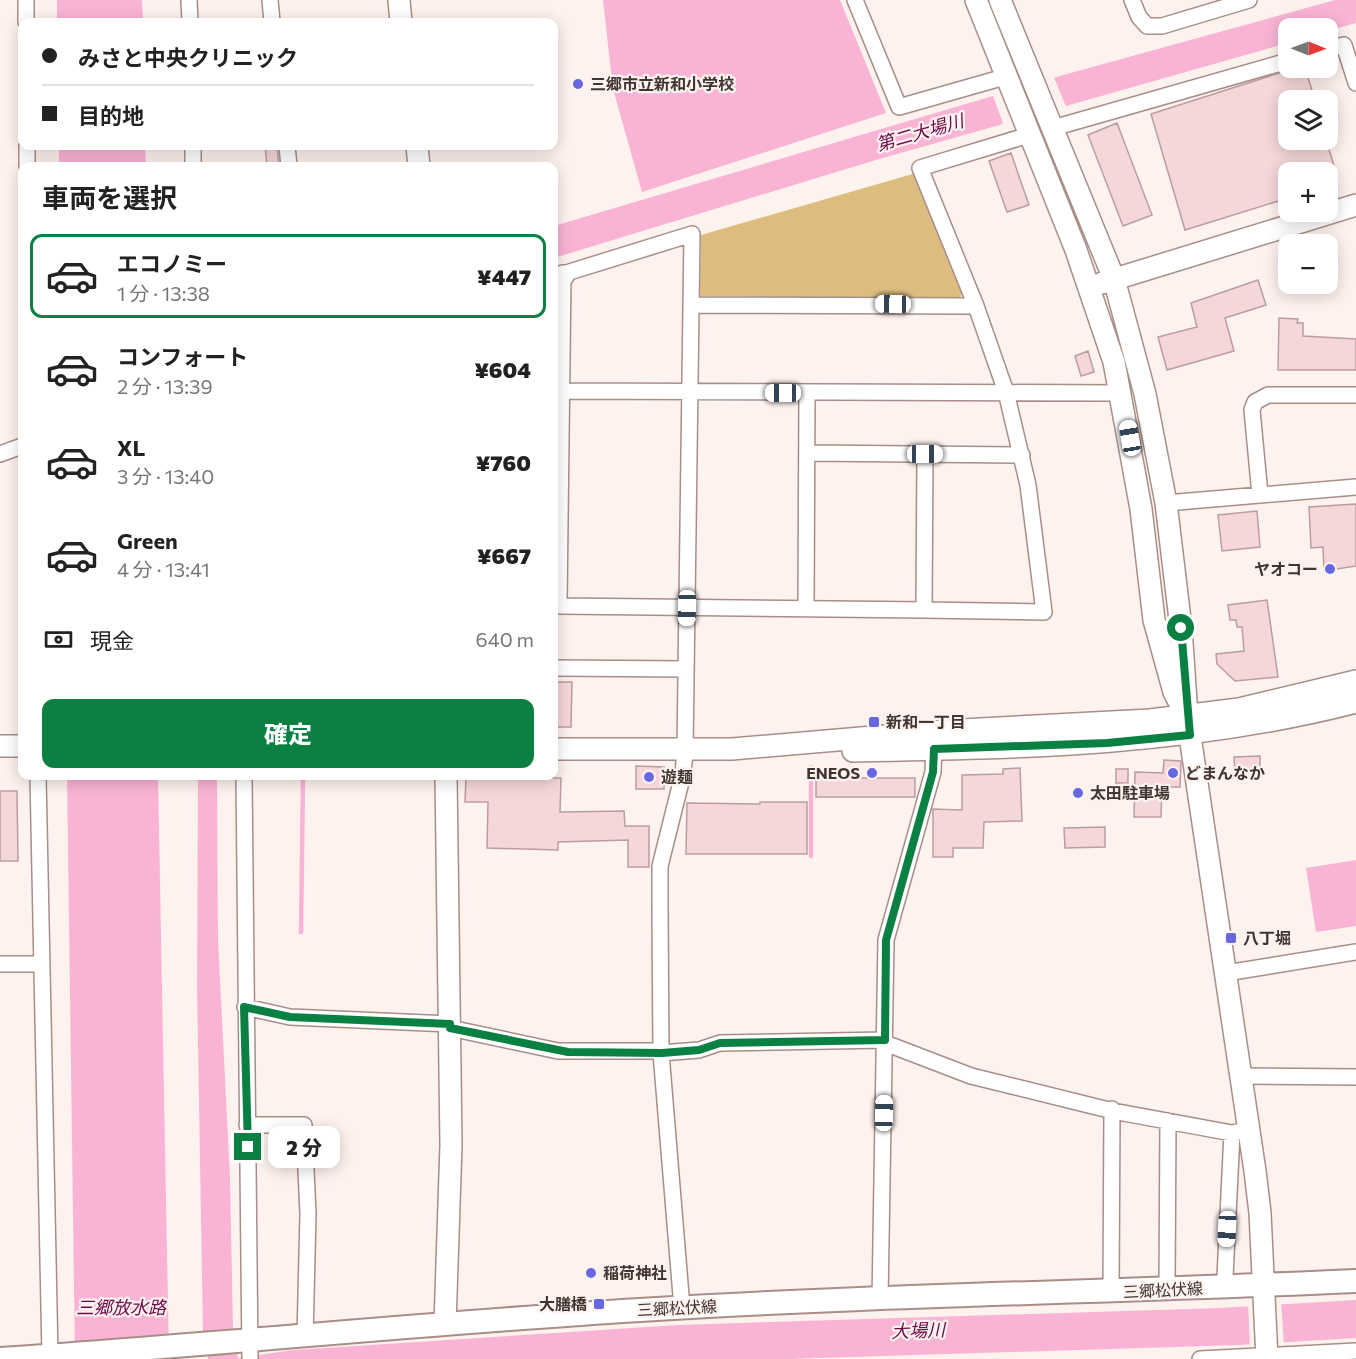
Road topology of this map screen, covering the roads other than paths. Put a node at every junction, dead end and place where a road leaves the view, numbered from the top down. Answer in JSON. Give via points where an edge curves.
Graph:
{"nodes":[{"id":1,"x":26,"y":0,"type":"edge"},
{"id":2,"x":189,"y":0,"type":"edge"},
{"id":3,"x":270,"y":0,"type":"edge"},
{"id":4,"x":399,"y":0,"type":"edge"},
{"id":5,"x":855,"y":0,"type":"edge"},
{"id":6,"x":976,"y":0,"type":"edge"},
{"id":7,"x":1000,"y":0,"type":"edge"},
{"id":8,"x":1132,"y":0,"type":"edge"},
{"id":9,"x":1249,"y":0,"type":"edge"},
{"id":10,"x":27,"y":18,"type":"edge"},
{"id":11,"x":190,"y":18,"type":"edge"},
{"id":12,"x":272,"y":18,"type":"edge"},
{"id":13,"x":401,"y":18,"type":"edge"},
{"id":14,"x":1338,"y":46,"type":"edge"},
{"id":15,"x":1278,"y":64,"type":"edge"},
{"id":16,"x":1017,"y":78,"type":"junction"},
{"id":17,"x":1356,"y":83,"type":"edge"},
{"id":18,"x":1052,"y":125,"type":"junction"},
{"id":19,"x":1030,"y":131,"type":"junction"},
{"id":20,"x":1356,"y":205,"type":"edge"},
{"id":21,"x":558,"y":278,"type":"edge"},
{"id":22,"x":1114,"y":279,"type":"junction"},
{"id":23,"x":1089,"y":287,"type":"junction"},
{"id":24,"x":691,"y":305,"type":"junction"},
{"id":25,"x":976,"y":306,"type":"junction"},
{"id":26,"x":561,"y":391,"type":"junction"},
{"id":27,"x":1006,"y":392,"type":"junction"},
{"id":28,"x":689,"y":393,"type":"junction"},
{"id":29,"x":807,"y":393,"type":"junction"},
{"id":30,"x":1122,"y":393,"type":"junction"},
{"id":31,"x":1356,"y":395,"type":"edge"},
{"id":32,"x":18,"y":447,"type":"edge"},
{"id":33,"x":807,"y":453,"type":"junction"},
{"id":34,"x":0,"y":454,"type":"edge"},
{"id":35,"x":925,"y":454,"type":"junction"},
{"id":36,"x":1022,"y":455,"type":"junction"},
{"id":37,"x":1356,"y":487,"type":"edge"},
{"id":38,"x":1260,"y":495,"type":"junction"},
{"id":39,"x":1166,"y":502,"type":"junction"},
{"id":40,"x":558,"y":518,"type":"edge"},
{"id":41,"x":558,"y":604,"type":"edge"},
{"id":42,"x":687,"y":608,"type":"junction"},
{"id":43,"x":806,"y":608,"type":"junction"},
{"id":44,"x":924,"y":610,"type":"junction"},
{"id":45,"x":558,"y":668,"type":"edge"},
{"id":46,"x":686,"y":669,"type":"junction"},
{"id":47,"x":1356,"y":681,"type":"edge"},
{"id":48,"x":1356,"y":702,"type":"edge"},
{"id":49,"x":1188,"y":726,"type":"junction"},
{"id":50,"x":934,"y":740,"type":"junction"},
{"id":51,"x":0,"y":746,"type":"edge"},
{"id":52,"x":18,"y":746,"type":"edge"},
{"id":53,"x":558,"y":749,"type":"edge"},
{"id":54,"x":685,"y":750,"type":"junction"},
{"id":55,"x":38,"y":780,"type":"edge"},
{"id":56,"x":244,"y":780,"type":"edge"},
{"id":57,"x":446,"y":780,"type":"edge"},
{"id":58,"x":1356,"y":952,"type":"edge"},
{"id":59,"x":0,"y":964,"type":"edge"},
{"id":60,"x":42,"y":964,"type":"junction"},
{"id":61,"x":1226,"y":973,"type":"junction"},
{"id":62,"x":244,"y":1007,"type":"junction"},
{"id":63,"x":450,"y":1026,"type":"junction"},
{"id":64,"x":885,"y":1042,"type":"junction"},
{"id":65,"x":662,"y":1052,"type":"junction"},
{"id":66,"x":1241,"y":1076,"type":"junction"},
{"id":67,"x":1356,"y":1077,"type":"edge"},
{"id":68,"x":1112,"y":1109,"type":"junction"},
{"id":69,"x":1168,"y":1121,"type":"junction"},
{"id":70,"x":247,"y":1125,"type":"junction"},
{"id":71,"x":1240,"y":1132,"type":"junction"},
{"id":72,"x":1225,"y":1276,"type":"dead end"},
{"id":73,"x":1356,"y":1281,"type":"edge"},
{"id":74,"x":1167,"y":1289,"type":"junction"},
{"id":75,"x":1264,"y":1291,"type":"junction"},
{"id":76,"x":1111,"y":1292,"type":"junction"},
{"id":77,"x":880,"y":1300,"type":"junction"},
{"id":78,"x":682,"y":1308,"type":"junction"},
{"id":79,"x":445,"y":1324,"type":"junction"},
{"id":80,"x":305,"y":1337,"type":"junction"},
{"id":81,"x":247,"y":1349,"type":"edge"},
{"id":82,"x":1356,"y":1351,"type":"edge"},
{"id":83,"x":1267,"y":1354,"type":"edge"},
{"id":84,"x":59,"y":1355,"type":"junction"},
{"id":85,"x":0,"y":1359,"type":"edge"},
{"id":86,"x":1200,"y":1359,"type":"edge"}],
"edges":[{"from":1,"to":10,"type":"street"},
{"from":2,"to":11,"type":"street"},
{"from":3,"to":12,"type":"street"},
{"from":4,"to":13,"type":"street"},
{"from":5,"to":16,"type":"street","via":[[899,108]]},
{"from":6,"to":16,"type":"street"},
{"from":7,"to":16,"type":"street"},
{"from":8,"to":9,"type":"street","via":[[1147,26],[1162,26]]},
{"from":14,"to":17,"type":"street","via":[[1344,45]]},
{"from":15,"to":18,"type":"street"},
{"from":16,"to":18,"type":"street"},
{"from":16,"to":19,"type":"street"},
{"from":18,"to":22,"type":"street"},
{"from":19,"to":23,"type":"street"},
{"from":19,"to":25,"type":"street","via":[[920,168]]},
{"from":20,"to":22,"type":"street"},
{"from":21,"to":24,"type":"street","via":[[692,234]]},
{"from":21,"to":26,"type":"street"},
{"from":22,"to":23,"type":"street"},
{"from":22,"to":39,"type":"street","via":[[1141,375]]},
{"from":23,"to":30,"type":"street"},
{"from":24,"to":25,"type":"street"},
{"from":24,"to":28,"type":"street"},
{"from":25,"to":27,"type":"street"},
{"from":26,"to":28,"type":"street"},
{"from":26,"to":40,"type":"street"},
{"from":27,"to":29,"type":"street"},
{"from":27,"to":30,"type":"street"},
{"from":27,"to":36,"type":"street"},
{"from":28,"to":29,"type":"street"},
{"from":28,"to":42,"type":"street"},
{"from":29,"to":33,"type":"street"},
{"from":30,"to":49,"type":"street","via":[[1142,509],[1154,620]]},
{"from":31,"to":38,"type":"street","via":[[1268,395],[1255,402],[1252,410]]},
{"from":32,"to":34,"type":"street"},
{"from":33,"to":35,"type":"street"},
{"from":33,"to":43,"type":"street"},
{"from":35,"to":36,"type":"street"},
{"from":35,"to":44,"type":"street"},
{"from":36,"to":44,"type":"street","via":[[1044,612]]},
{"from":37,"to":38,"type":"street"},
{"from":38,"to":39,"type":"street"},
{"from":39,"to":49,"type":"street"},
{"from":41,"to":42,"type":"street"},
{"from":42,"to":43,"type":"street"},
{"from":42,"to":46,"type":"street"},
{"from":43,"to":44,"type":"street"},
{"from":45,"to":46,"type":"street"},
{"from":46,"to":54,"type":"street"},
{"from":47,"to":49,"type":"street"},
{"from":48,"to":49,"type":"street","via":[[1284,720]]},
{"from":49,"to":50,"type":"street","via":[[1107,743]]},
{"from":49,"to":61,"type":"street"},
{"from":50,"to":54,"type":"street","via":[[777,753]]},
{"from":50,"to":64,"type":"street","via":[[933,772],[886,940]]},
{"from":51,"to":52,"type":"street"},
{"from":53,"to":54,"type":"street"},
{"from":54,"to":65,"type":"street","via":[[683,774],[660,866]]},
{"from":55,"to":60,"type":"street"},
{"from":56,"to":62,"type":"street"},
{"from":57,"to":63,"type":"street"},
{"from":58,"to":61,"type":"street"},
{"from":59,"to":60,"type":"street"},
{"from":60,"to":84,"type":"street"},
{"from":61,"to":66,"type":"street"},
{"from":62,"to":63,"type":"street","via":[[290,1017]]},
{"from":62,"to":70,"type":"street"},
{"from":63,"to":65,"type":"street","via":[[558,1051]]},
{"from":63,"to":79,"type":"street","via":[[451,1157]]},
{"from":64,"to":65,"type":"street","via":[[720,1043],[699,1050]]},
{"from":64,"to":68,"type":"street","via":[[971,1076]]},
{"from":64,"to":77,"type":"street"},
{"from":65,"to":78,"type":"street"},
{"from":66,"to":67,"type":"street"},
{"from":66,"to":71,"type":"street"},
{"from":68,"to":69,"type":"street"},
{"from":68,"to":76,"type":"street"},
{"from":69,"to":71,"type":"street"},
{"from":69,"to":74,"type":"street"},
{"from":70,"to":80,"type":"street","via":[[304,1125],[308,1214]]},
{"from":70,"to":81,"type":"street"},
{"from":71,"to":72,"type":"street"},
{"from":71,"to":75,"type":"street","via":[[1260,1213]]},
{"from":73,"to":75,"type":"main road","name":"三郷松伏線"},
{"from":74,"to":75,"type":"main road","name":"三郷松伏線"},
{"from":74,"to":76,"type":"main road","name":"三郷松伏線"},
{"from":75,"to":83,"type":"street"},
{"from":76,"to":77,"type":"main road","name":"三郷松伏線"},
{"from":77,"to":78,"type":"main road","name":"三郷松伏線"},
{"from":78,"to":79,"type":"main road","name":"三郷松伏線"},
{"from":79,"to":80,"type":"main road","name":"三郷松伏線"},
{"from":80,"to":81,"type":"main road","name":"三郷松伏線"},
{"from":81,"to":84,"type":"main road","name":"三郷松伏線","via":[[195,1346]]},
{"from":82,"to":83,"type":"street"},
{"from":83,"to":86,"type":"street"},
{"from":84,"to":85,"type":"main road","name":"三郷松伏線"}]}
